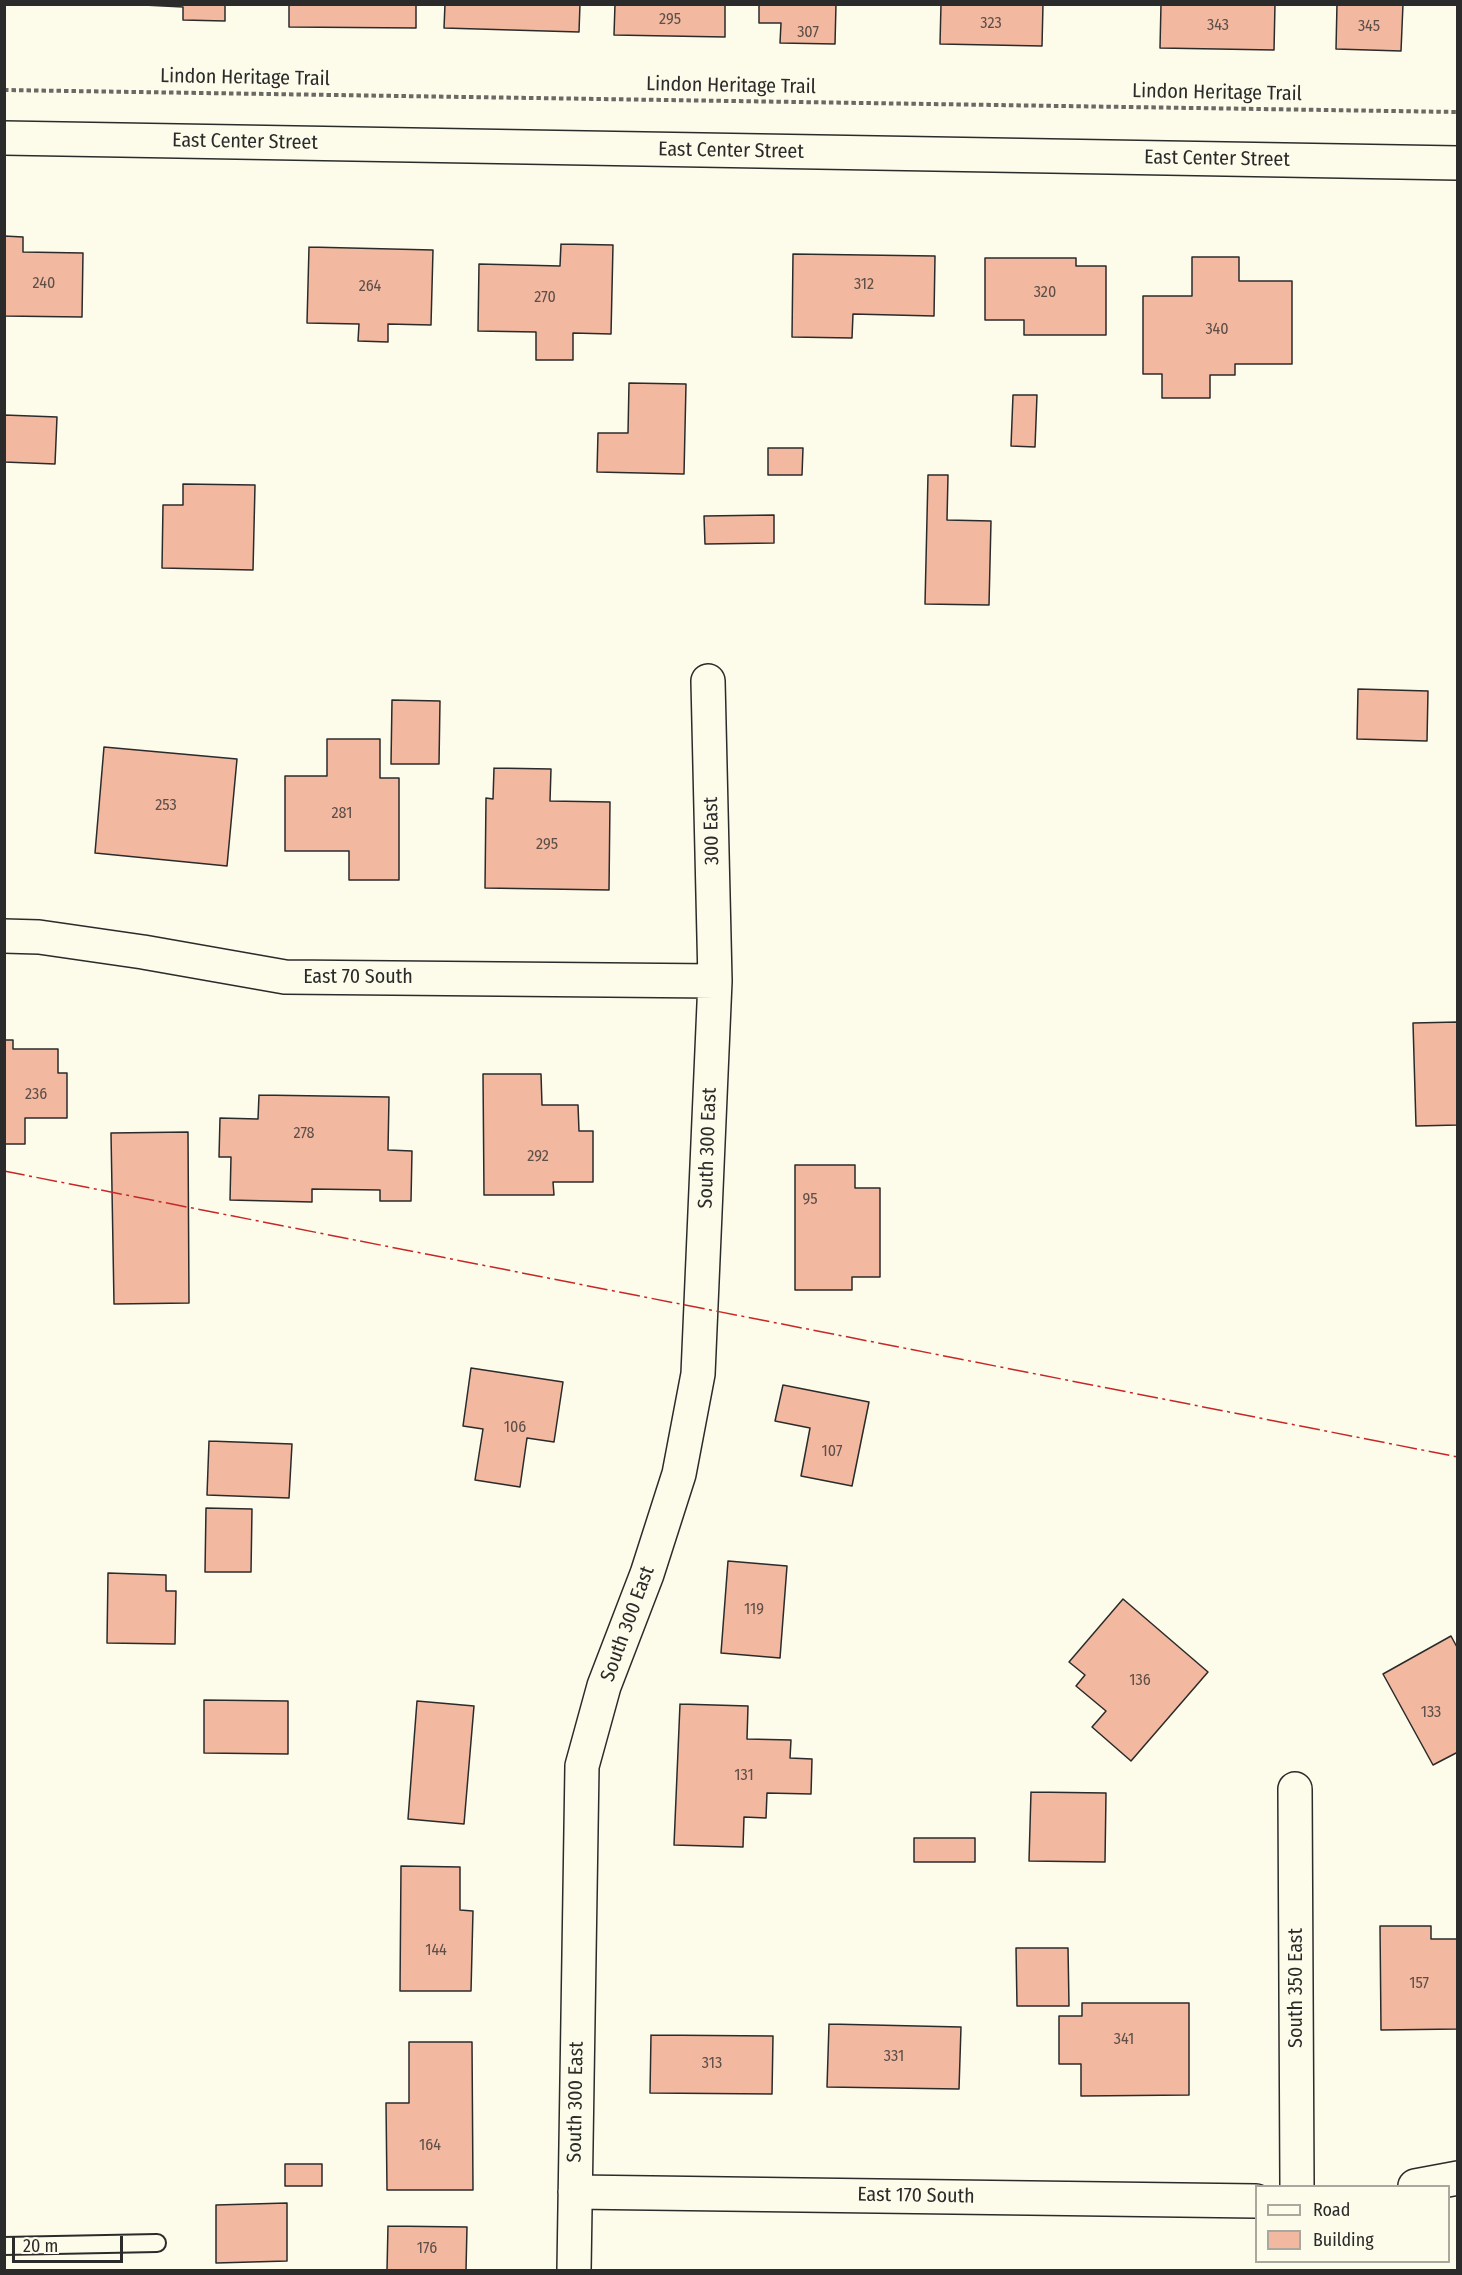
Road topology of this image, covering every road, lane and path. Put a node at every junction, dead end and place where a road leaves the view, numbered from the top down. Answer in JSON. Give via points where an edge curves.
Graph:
{"nodes":[{"id":1,"x":4,"y":90,"type":"edge"},
{"id":2,"x":1458,"y":112,"type":"edge"},
{"id":3,"x":4,"y":138,"type":"edge"},
{"id":4,"x":1458,"y":163,"type":"edge"},
{"id":5,"x":708,"y":681,"type":"dead end"},
{"id":6,"x":4,"y":936,"type":"edge"},
{"id":7,"x":715,"y":981,"type":"junction"},
{"id":8,"x":1295,"y":1789,"type":"dead end"},
{"id":9,"x":1458,"y":2178,"type":"edge"},
{"id":10,"x":1297,"y":2185,"type":"edge"},
{"id":11,"x":1424,"y":2185,"type":"edge"},
{"id":12,"x":574,"y":2192,"type":"junction"},
{"id":13,"x":1255,"y":2201,"type":"edge"},
{"id":14,"x":157,"y":2244,"type":"dead end"},
{"id":15,"x":4,"y":2246,"type":"edge"},
{"id":16,"x":574,"y":2271,"type":"edge"}],
"edges":[{"from":1,"to":2,"type":"path","name":"Lindon Heritage Trail"},
{"from":3,"to":4,"type":"street","name":"East Center Street"},
{"from":5,"to":7,"type":"street","name":"300 East"},
{"from":6,"to":7,"type":"street","name":"East 70 South","via":[[39,937],[143,952],[285,977]]},
{"from":7,"to":12,"type":"street","name":"South 300 East","via":[[698,1374],[679,1474],[647,1574],[604,1686],[582,1766]]},
{"from":8,"to":10,"type":"street","name":"South 350 East"},
{"from":9,"to":11,"type":"street"},
{"from":12,"to":13,"type":"street","name":"East 170 South"},
{"from":12,"to":16,"type":"street","name":"South 300 East"},
{"from":14,"to":15,"type":"lane"}]}
